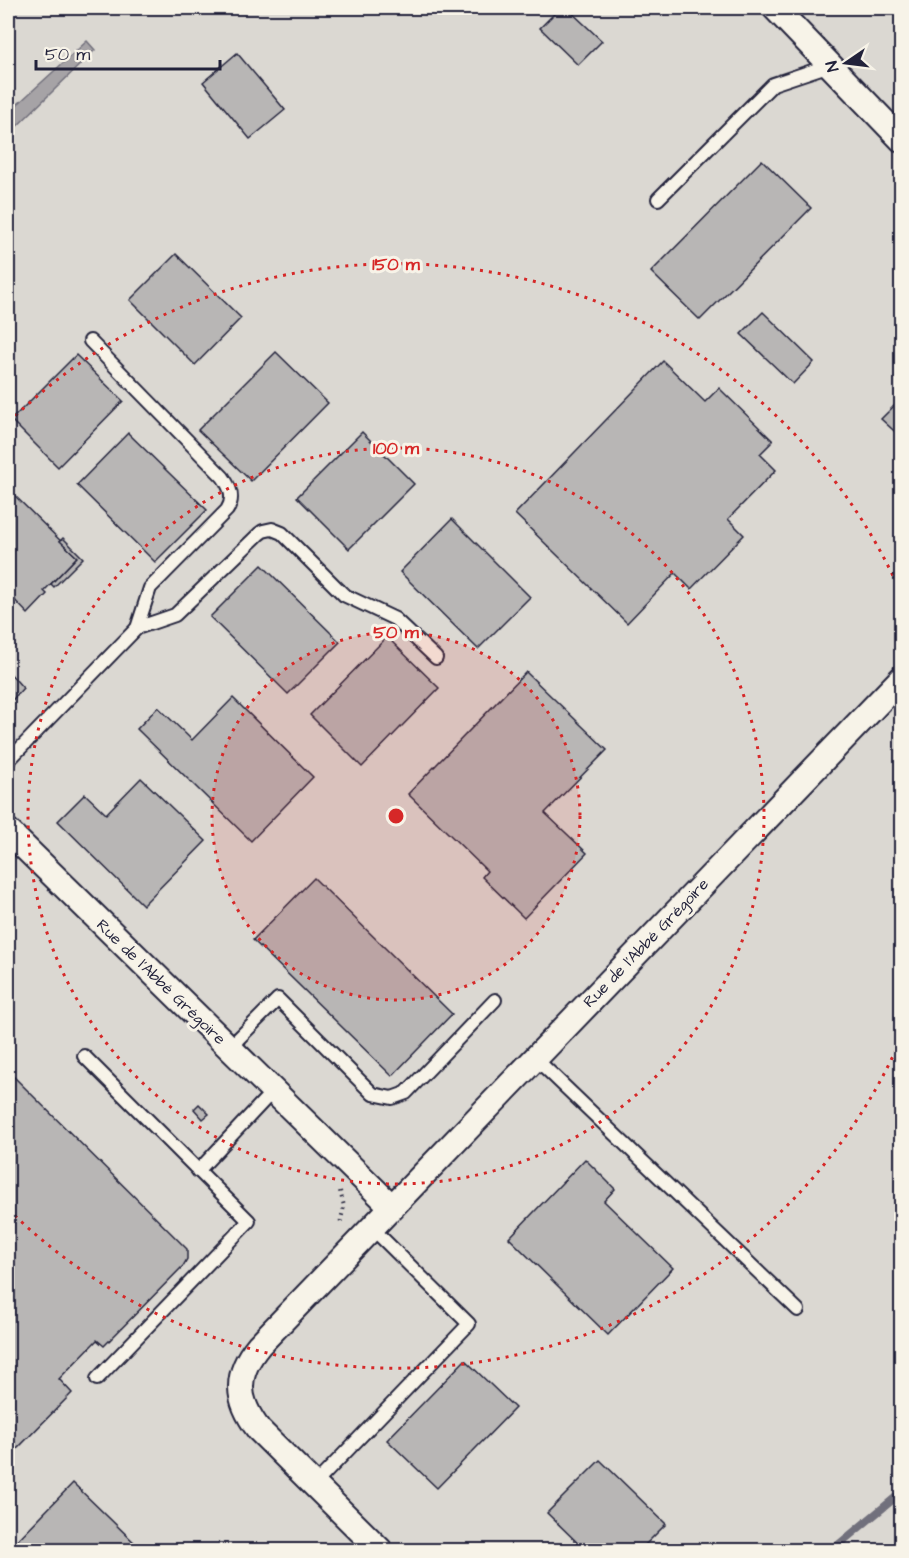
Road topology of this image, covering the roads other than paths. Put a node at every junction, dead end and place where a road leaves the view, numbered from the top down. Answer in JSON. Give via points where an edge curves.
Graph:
{"nodes":[{"id":1,"x":775,"y":8,"type":"edge"},
{"id":2,"x":830,"y":65,"type":"junction"},
{"id":3,"x":902,"y":140,"type":"edge"},
{"id":4,"x":658,"y":199,"type":"dead end"},
{"id":5,"x":90,"y":341,"type":"dead end"},
{"id":6,"x":137,"y":628,"type":"junction"},
{"id":7,"x":436,"y":658,"type":"dead end"},
{"id":8,"x":902,"y":678,"type":"edge"},
{"id":9,"x":8,"y":761,"type":"edge"},
{"id":10,"x":8,"y":831,"type":"edge"},
{"id":11,"x":495,"y":1000,"type":"dead end"},
{"id":12,"x":229,"y":1048,"type":"junction"},
{"id":13,"x":84,"y":1056,"type":"dead end"},
{"id":14,"x":535,"y":1058,"type":"junction"},
{"id":15,"x":273,"y":1091,"type":"junction"},
{"id":16,"x":198,"y":1171,"type":"junction"},
{"id":17,"x":392,"y":1208,"type":"junction"},
{"id":18,"x":372,"y":1228,"type":"junction"},
{"id":19,"x":798,"y":1310,"type":"dead end"},
{"id":20,"x":97,"y":1379,"type":"dead end"},
{"id":21,"x":314,"y":1485,"type":"junction"},
{"id":22,"x":380,"y":1551,"type":"edge"}],
"edges":[{"from":1,"to":2,"type":"street"},
{"from":2,"to":3,"type":"street"},
{"from":2,"to":4,"type":"lane","via":[[773,84]]},
{"from":5,"to":6,"type":"lane","via":[[223,477],[232,499],[227,510],[150,588]]},
{"from":6,"to":7,"type":"lane","via":[[175,615],[259,534],[272,528],[282,533],[344,595],[395,619]]},
{"from":6,"to":9,"type":"lane"},
{"from":8,"to":14,"type":"street","name":"Rue de l'Abbé Grégoire"},
{"from":10,"to":12,"type":"street","name":"Rue de l'Abbé Grégoire"},
{"from":11,"to":12,"type":"lane","via":[[406,1093],[392,1098],[373,1094],[278,999]]},
{"from":12,"to":15,"type":"street","name":"Rue de l'Abbé Grégoire"},
{"from":13,"to":16,"type":"lane"},
{"from":14,"to":17,"type":"street","name":"Rue de l'Abbé Grégoire"},
{"from":14,"to":19,"type":"lane"},
{"from":15,"to":16,"type":"lane"},
{"from":15,"to":17,"type":"street","name":"Rue de l'Abbé Grégoire"},
{"from":16,"to":20,"type":"lane","via":[[249,1221]]},
{"from":17,"to":18,"type":"street","name":"Rue de l'Abbé Grégoire"},
{"from":18,"to":21,"type":"street","name":"Rue de l'Abbé Grégoire","via":[[259,1345],[243,1372],[241,1392],[252,1421]]},
{"from":18,"to":21,"type":"lane","via":[[469,1324]]},
{"from":21,"to":22,"type":"street","name":"Rue de l'Abbé Grégoire"}]}
